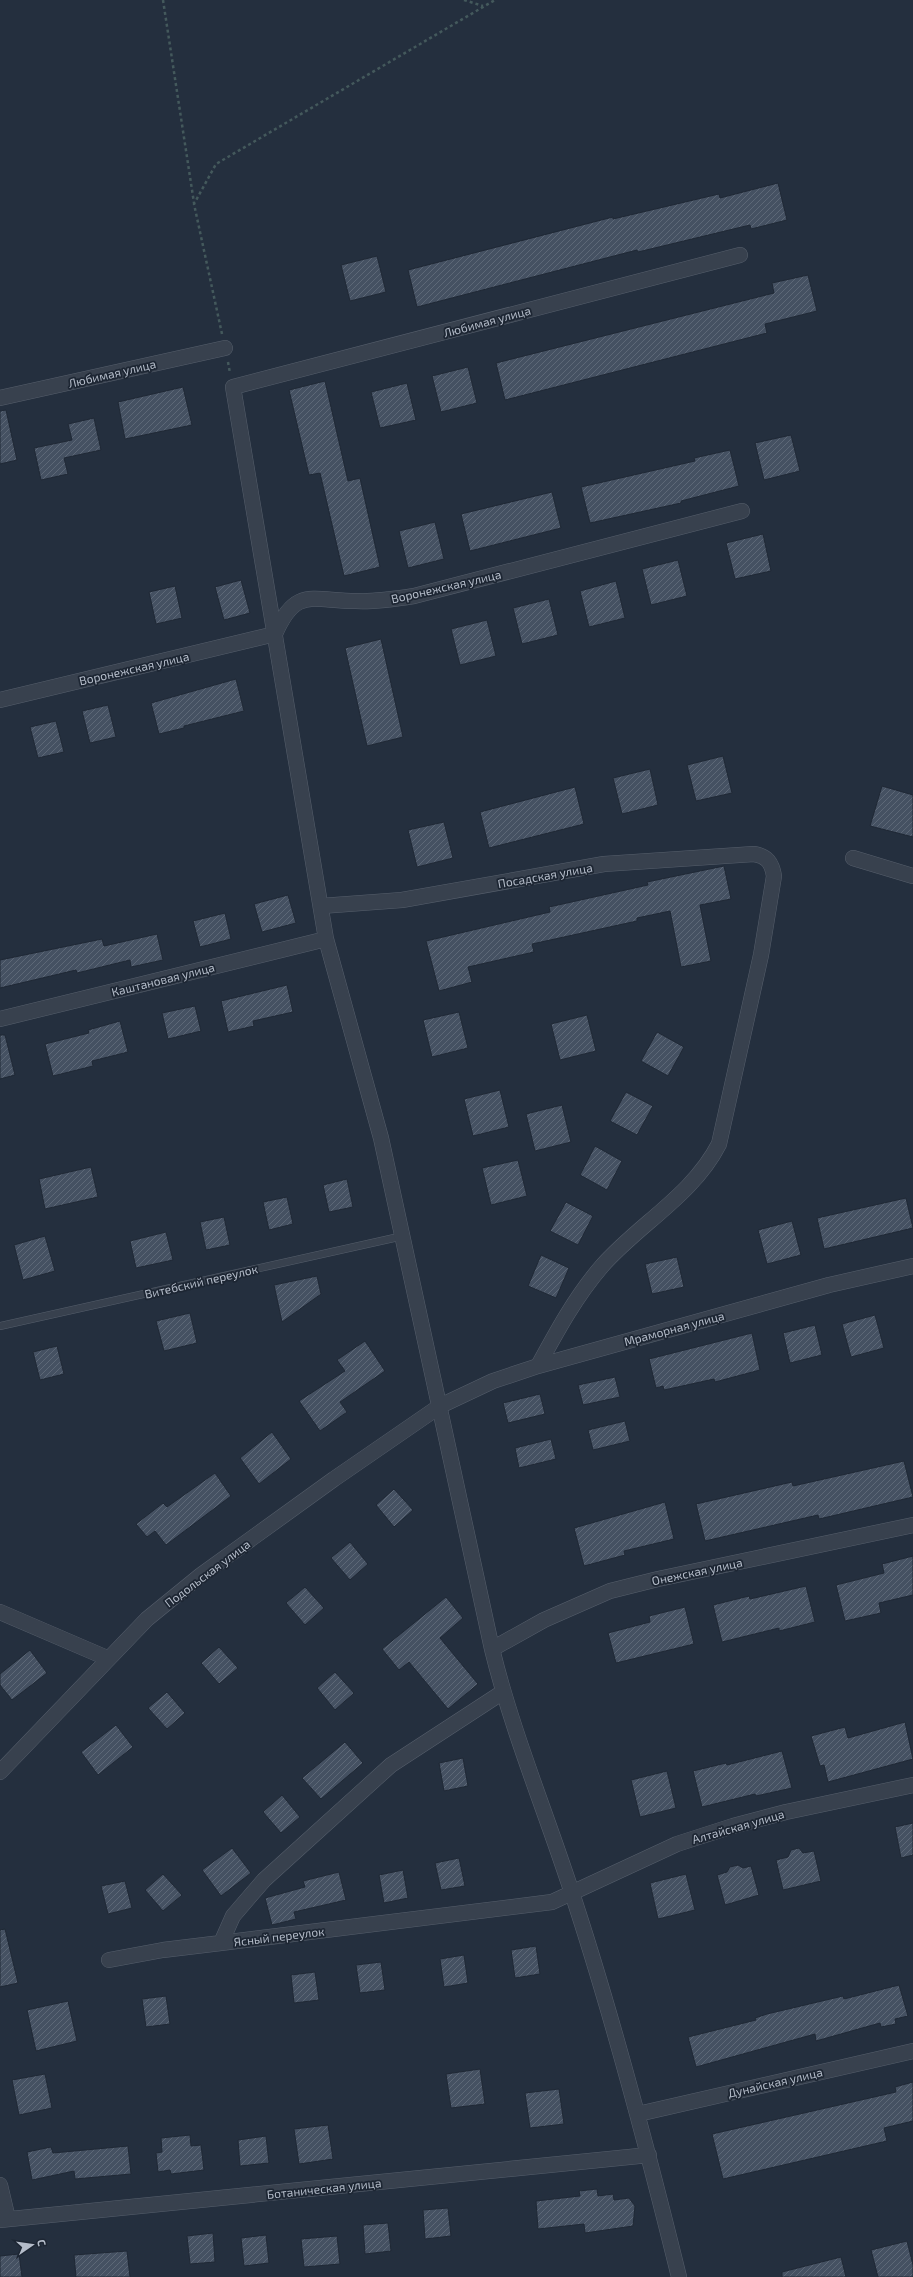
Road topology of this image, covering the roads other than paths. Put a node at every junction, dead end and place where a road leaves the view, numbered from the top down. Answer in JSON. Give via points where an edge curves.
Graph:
{"nodes":[{"id":1,"x":740,"y":255,"type":"dead end"},
{"id":2,"x":225,"y":348,"type":"road end"},
{"id":3,"x":0,"y":398,"type":"edge"},
{"id":4,"x":742,"y":511,"type":"dead end"},
{"id":5,"x":275,"y":634,"type":"junction"},
{"id":6,"x":0,"y":700,"type":"edge"},
{"id":7,"x":854,"y":858,"type":"dead end"},
{"id":8,"x":913,"y":876,"type":"edge"},
{"id":9,"x":321,"y":906,"type":"junction"},
{"id":10,"x":326,"y":939,"type":"junction"},
{"id":11,"x":0,"y":1019,"type":"edge"},
{"id":12,"x":403,"y":1236,"type":"junction"},
{"id":13,"x":913,"y":1266,"type":"edge"},
{"id":14,"x":0,"y":1326,"type":"edge"},
{"id":15,"x":538,"y":1366,"type":"junction"},
{"id":16,"x":440,"y":1406,"type":"junction"},
{"id":17,"x":913,"y":1524,"type":"edge"},
{"id":18,"x":0,"y":1612,"type":"edge"},
{"id":19,"x":492,"y":1649,"type":"junction"},
{"id":20,"x":107,"y":1658,"type":"junction"},
{"id":21,"x":503,"y":1692,"type":"junction"},
{"id":22,"x":0,"y":1772,"type":"edge"},
{"id":23,"x":913,"y":1785,"type":"edge"},
{"id":24,"x":571,"y":1891,"type":"junction"},
{"id":25,"x":221,"y":1943,"type":"junction"},
{"id":26,"x":109,"y":1960,"type":"dead end"},
{"id":27,"x":913,"y":2051,"type":"edge"},
{"id":28,"x":638,"y":2114,"type":"junction"},
{"id":29,"x":648,"y":2155,"type":"junction"},
{"id":30,"x":0,"y":2185,"type":"edge"},
{"id":31,"x":4,"y":2220,"type":"edge"},
{"id":32,"x":679,"y":2277,"type":"edge"}],
"edges":[{"from":1,"to":5,"type":"street","name":"Любимая улица","via":[[233,387]]},
{"from":2,"to":3,"type":"street","name":"Любимая улица"},
{"from":4,"to":5,"type":"street","name":"Воронежская улица","via":[[414,596],[369,601],[331,598],[300,601],[289,608]]},
{"from":5,"to":6,"type":"street","name":"Воронежская улица"},
{"from":5,"to":9,"type":"street"},
{"from":7,"to":8,"type":"street"},
{"from":9,"to":10,"type":"street"},
{"from":9,"to":15,"type":"street","name":"Посадская улица","via":[[402,900],[604,864],[754,854],[763,855],[773,868],[774,876],[761,955],[719,1144],[709,1163],[690,1184],[602,1266],[569,1309]]},
{"from":10,"to":11,"type":"street","name":"Каштановая улица"},
{"from":10,"to":12,"type":"street","via":[[381,1138]]},
{"from":12,"to":14,"type":"lane","name":"Витебский переулок"},
{"from":12,"to":16,"type":"street"},
{"from":13,"to":15,"type":"street","name":"Мраморная улица","via":[[829,1285]]},
{"from":15,"to":16,"type":"street","name":"Мраморная улица","via":[[493,1381]]},
{"from":16,"to":19,"type":"street"},
{"from":16,"to":20,"type":"street","name":"Подольская улица","via":[[201,1575],[147,1619]]},
{"from":17,"to":19,"type":"street","name":"Онежская улица","via":[[610,1591],[544,1620]]},
{"from":18,"to":20,"type":"street"},
{"from":19,"to":21,"type":"street"},
{"from":20,"to":22,"type":"street","name":"Подольская улица"},
{"from":21,"to":24,"type":"street"},
{"from":21,"to":25,"type":"street","name":"Ясный переулок","via":[[391,1765],[264,1880],[233,1916]]},
{"from":23,"to":24,"type":"street","name":"Алтайская улица","via":[[733,1826],[676,1844]]},
{"from":24,"to":25,"type":"street","name":"Ясный переулок","via":[[552,1902]]},
{"from":24,"to":28,"type":"street"},
{"from":25,"to":26,"type":"street"},
{"from":27,"to":28,"type":"street","name":"Дунайская улица"},
{"from":28,"to":29,"type":"street"},
{"from":29,"to":31,"type":"street","name":"Ботаническая улица"},
{"from":29,"to":32,"type":"street"},
{"from":30,"to":31,"type":"street"}]}
